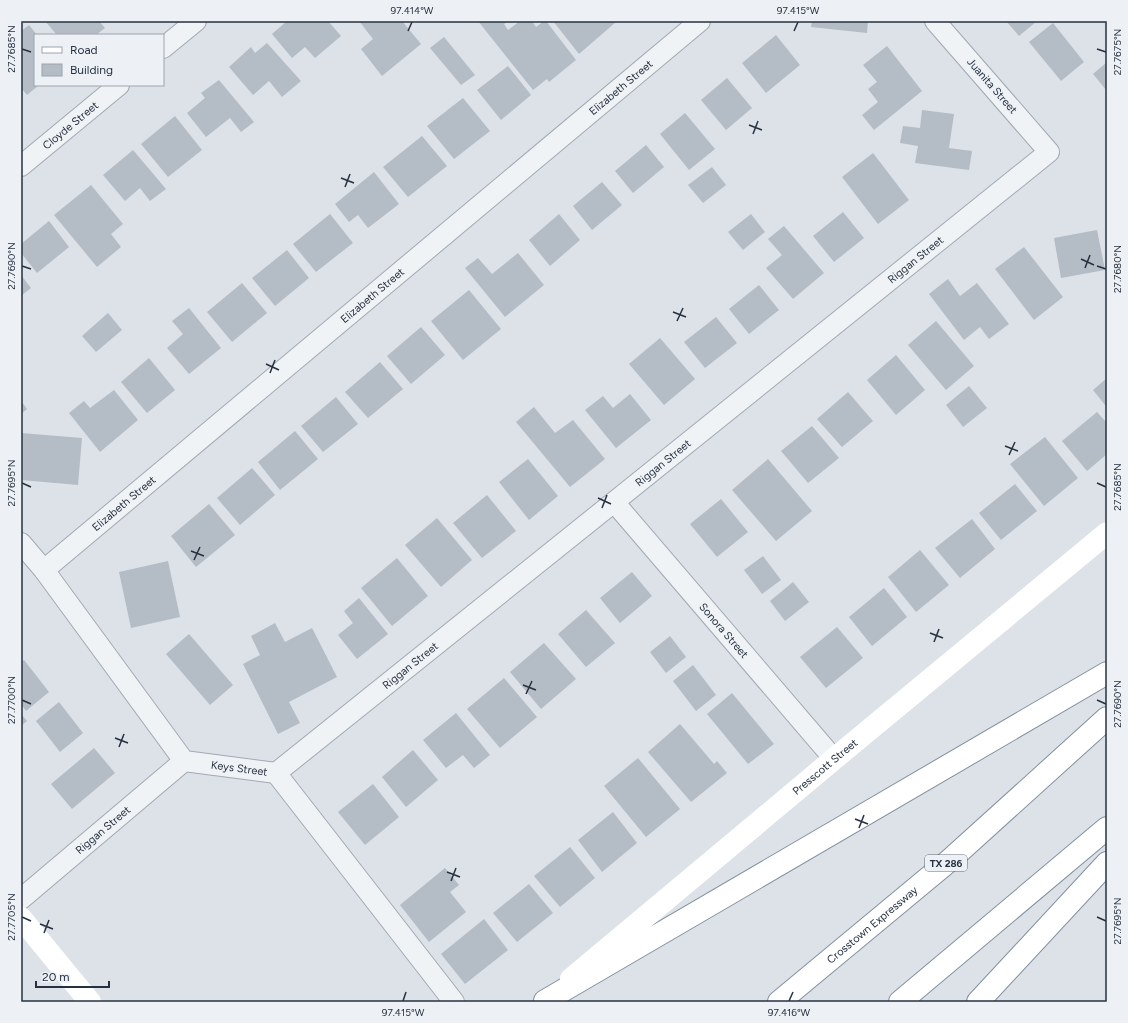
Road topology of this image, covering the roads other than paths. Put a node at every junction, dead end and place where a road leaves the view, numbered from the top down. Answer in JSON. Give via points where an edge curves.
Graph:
{"nodes":[{"id":1,"x":196,"y":21,"type":"edge"},
{"id":2,"x":700,"y":21,"type":"edge"},
{"id":3,"x":935,"y":21,"type":"edge"},
{"id":4,"x":164,"y":47,"type":"edge"},
{"id":5,"x":118,"y":86,"type":"edge"},
{"id":6,"x":1048,"y":152,"type":"joint"},
{"id":7,"x":21,"y":166,"type":"edge"},
{"id":8,"x":614,"y":502,"type":"junction"},
{"id":9,"x":1107,"y":533,"type":"edge"},
{"id":10,"x":21,"y":543,"type":"edge"},
{"id":11,"x":44,"y":570,"type":"junction"},
{"id":12,"x":1107,"y":673,"type":"edge"},
{"id":13,"x":1107,"y":718,"type":"edge"},
{"id":14,"x":834,"y":759,"type":"junction"},
{"id":15,"x":184,"y":760,"type":"junction"},
{"id":16,"x":276,"y":773,"type":"junction"},
{"id":17,"x":1107,"y":828,"type":"edge"},
{"id":18,"x":1107,"y":863,"type":"edge"},
{"id":19,"x":21,"y":899,"type":"edge"},
{"id":20,"x":24,"y":928,"type":"edge"},
{"id":21,"x":544,"y":1001,"type":"edge"},
{"id":22,"x":90,"y":1002,"type":"edge"},
{"id":23,"x":454,"y":1002,"type":"edge"},
{"id":24,"x":779,"y":1002,"type":"edge"},
{"id":25,"x":900,"y":1002,"type":"edge"},
{"id":26,"x":978,"y":1002,"type":"edge"}],
"edges":[{"from":1,"to":4,"type":"street"},
{"from":2,"to":11,"type":"street","name":"Elizabeth Street"},
{"from":3,"to":6,"type":"street","name":"Juanita Street"},
{"from":5,"to":7,"type":"street","name":"Cloyde Street"},
{"from":6,"to":8,"type":"street","name":"Riggan Street"},
{"from":8,"to":14,"type":"street","name":"Sonora Street"},
{"from":8,"to":16,"type":"street","name":"Riggan Street"},
{"from":9,"to":14,"type":"main road","name":"Presscott Street"},
{"from":10,"to":11,"type":"street"},
{"from":11,"to":15,"type":"street"},
{"from":12,"to":21,"type":"main road"},
{"from":13,"to":24,"type":"main road","name":"Crosstown Expressway","number":"TX 286","via":[[950,860]]},
{"from":14,"to":21,"type":"main road","name":"Presscott Street"},
{"from":15,"to":16,"type":"street","name":"Keys Street"},
{"from":15,"to":19,"type":"street","name":"Riggan Street"},
{"from":16,"to":23,"type":"street","name":"Keys Street"},
{"from":17,"to":25,"type":"main road"},
{"from":18,"to":26,"type":"main road"},
{"from":20,"to":22,"type":"main road"}]}
